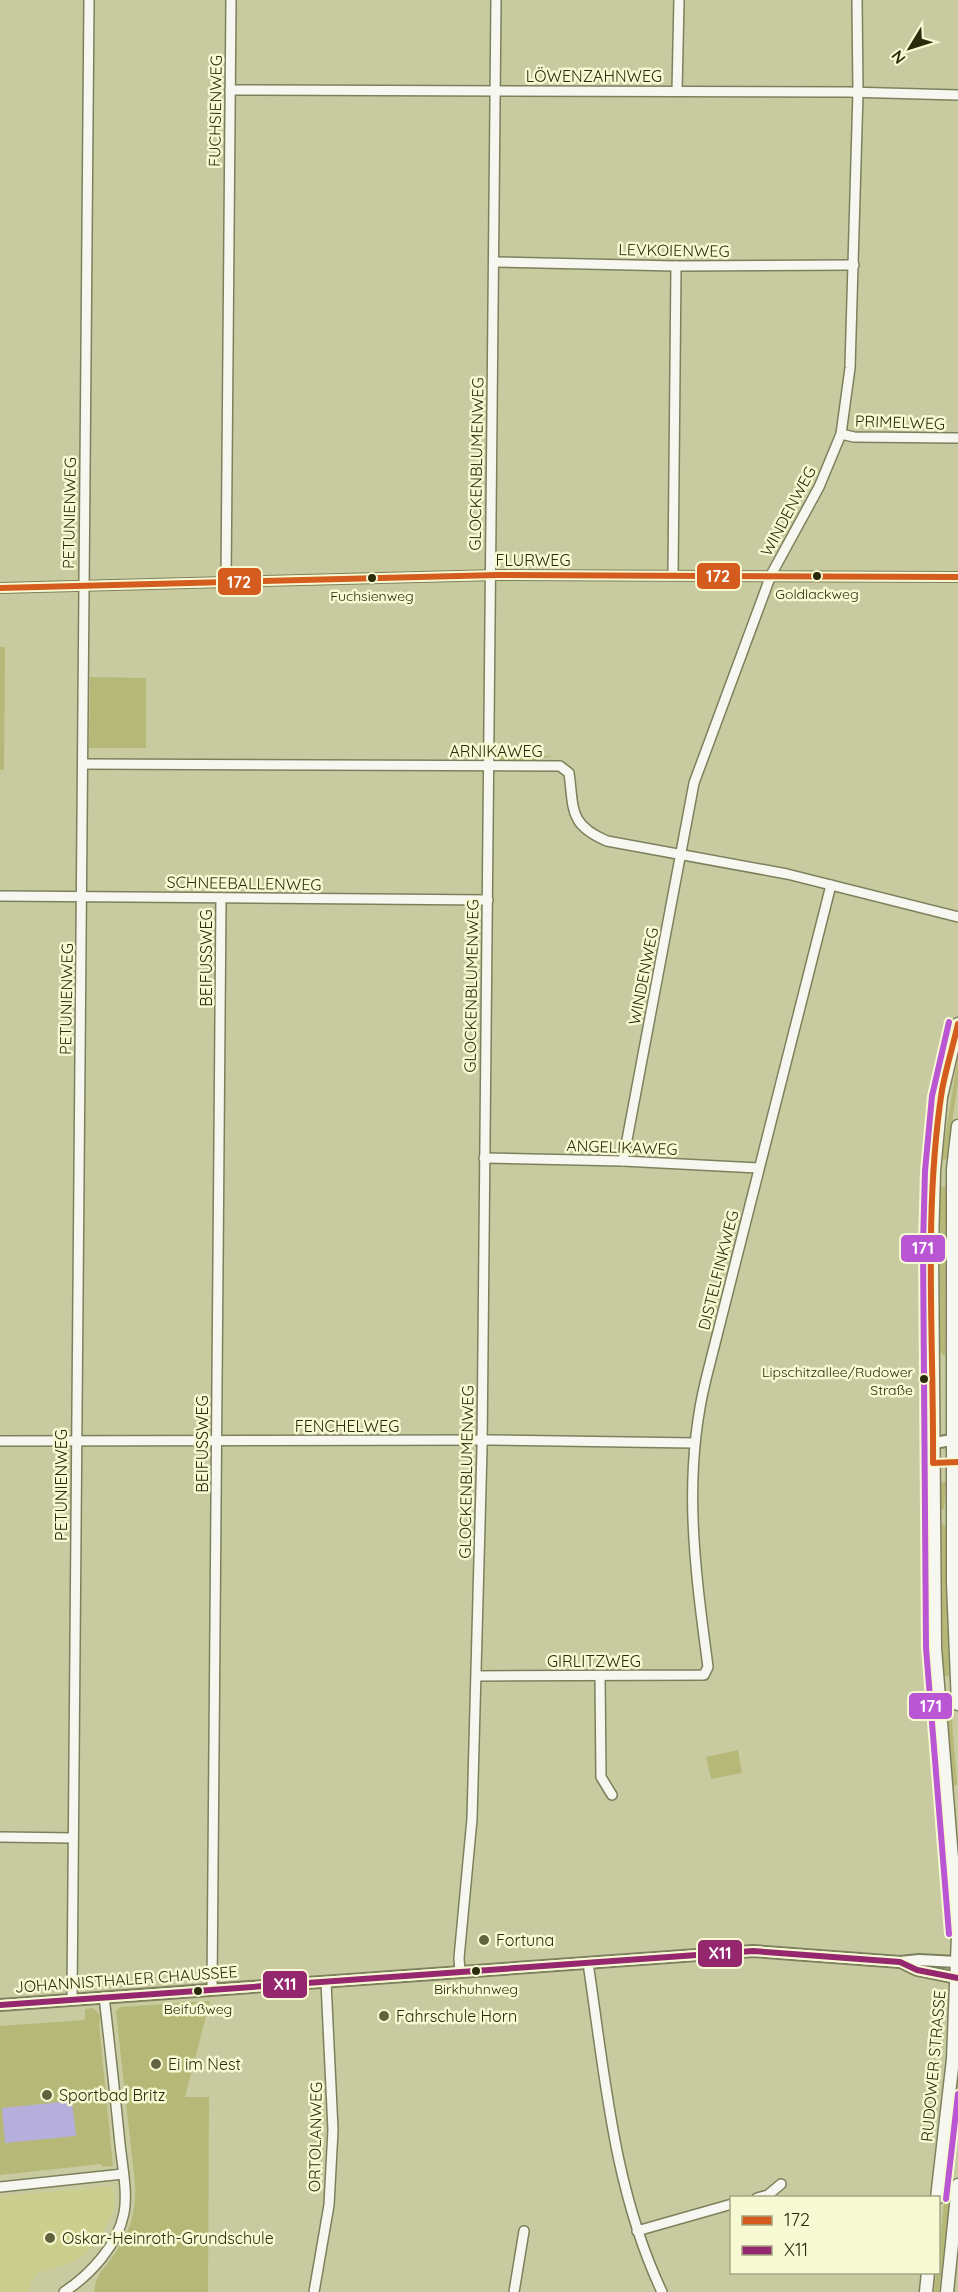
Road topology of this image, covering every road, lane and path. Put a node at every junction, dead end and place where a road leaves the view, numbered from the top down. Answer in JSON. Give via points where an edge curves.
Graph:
{"nodes":[{"id":1,"x":89,"y":0,"type":"edge"},
{"id":2,"x":231,"y":0,"type":"edge"},
{"id":3,"x":496,"y":0,"type":"edge"},
{"id":4,"x":679,"y":0,"type":"edge"},
{"id":5,"x":857,"y":0,"type":"edge"},
{"id":6,"x":230,"y":90,"type":"junction"},
{"id":7,"x":495,"y":91,"type":"junction"},
{"id":8,"x":677,"y":91,"type":"junction"},
{"id":9,"x":858,"y":92,"type":"junction"},
{"id":10,"x":958,"y":95,"type":"edge"},
{"id":11,"x":494,"y":262,"type":"junction"},
{"id":12,"x":854,"y":265,"type":"junction"},
{"id":13,"x":676,"y":266,"type":"junction"},
{"id":14,"x":841,"y":434,"type":"junction"},
{"id":15,"x":958,"y":438,"type":"edge"},
{"id":16,"x":490,"y":575,"type":"junction"},
{"id":17,"x":673,"y":575,"type":"junction"},
{"id":18,"x":771,"y":575,"type":"junction"},
{"id":19,"x":958,"y":577,"type":"edge"},
{"id":20,"x":226,"y":582,"type":"junction"},
{"id":21,"x":84,"y":585,"type":"junction"},
{"id":22,"x":0,"y":588,"type":"edge"},
{"id":23,"x":83,"y":764,"type":"junction"},
{"id":24,"x":488,"y":767,"type":"junction"},
{"id":25,"x":681,"y":854,"type":"junction"},
{"id":26,"x":831,"y":885,"type":"junction"},
{"id":27,"x":0,"y":896,"type":"edge"},
{"id":28,"x":82,"y":897,"type":"junction"},
{"id":29,"x":221,"y":898,"type":"junction"},
{"id":30,"x":488,"y":900,"type":"junction"},
{"id":31,"x":958,"y":917,"type":"edge"},
{"id":32,"x":958,"y":1024,"type":"edge"},
{"id":33,"x":958,"y":1126,"type":"edge"},
{"id":34,"x":484,"y":1158,"type":"junction"},
{"id":35,"x":623,"y":1161,"type":"junction"},
{"id":36,"x":934,"y":1167,"type":"junction"},
{"id":37,"x":758,"y":1168,"type":"junction"},
{"id":38,"x":953,"y":1169,"type":"junction"},
{"id":39,"x":933,"y":1363,"type":"junction"},
{"id":40,"x":953,"y":1363,"type":"junction"},
{"id":41,"x":956,"y":1439,"type":"edge"},
{"id":42,"x":76,"y":1441,"type":"junction"},
{"id":43,"x":217,"y":1441,"type":"junction"},
{"id":44,"x":482,"y":1441,"type":"junction"},
{"id":45,"x":0,"y":1442,"type":"edge"},
{"id":46,"x":694,"y":1443,"type":"junction"},
{"id":47,"x":934,"y":1443,"type":"junction"},
{"id":48,"x":933,"y":1463,"type":"junction"},
{"id":49,"x":955,"y":1463,"type":"edge"},
{"id":50,"x":933,"y":1517,"type":"junction"},
{"id":51,"x":953,"y":1517,"type":"junction"},
{"id":52,"x":707,"y":1670,"type":"joint"},
{"id":53,"x":477,"y":1676,"type":"junction"},
{"id":54,"x":600,"y":1676,"type":"junction"},
{"id":55,"x":938,"y":1703,"type":"junction"},
{"id":56,"x":958,"y":1703,"type":"edge"},
{"id":57,"x":612,"y":1795,"type":"dead end"},
{"id":58,"x":0,"y":1837,"type":"edge"},
{"id":59,"x":73,"y":1838,"type":"junction"},
{"id":60,"x":958,"y":1935,"type":"edge"},
{"id":61,"x":900,"y":1962,"type":"junction"},
{"id":62,"x":958,"y":1962,"type":"edge"},
{"id":63,"x":588,"y":1963,"type":"junction"},
{"id":64,"x":460,"y":1972,"type":"junction"},
{"id":65,"x":957,"y":1978,"type":"edge"},
{"id":66,"x":326,"y":1982,"type":"junction"},
{"id":67,"x":212,"y":1989,"type":"junction"},
{"id":68,"x":104,"y":1997,"type":"junction"},
{"id":69,"x":72,"y":1999,"type":"junction"},
{"id":70,"x":0,"y":2005,"type":"edge"},
{"id":71,"x":955,"y":2059,"type":"edge"},
{"id":72,"x":123,"y":2174,"type":"junction"},
{"id":73,"x":781,"y":2184,"type":"dead end"},
{"id":74,"x":958,"y":2185,"type":"edge"},
{"id":75,"x":0,"y":2187,"type":"edge"},
{"id":76,"x":764,"y":2196,"type":"edge"},
{"id":77,"x":937,"y":2196,"type":"edge"},
{"id":78,"x":730,"y":2205,"type":"edge"},
{"id":79,"x":524,"y":2231,"type":"dead end"},
{"id":80,"x":637,"y":2231,"type":"junction"},
{"id":81,"x":928,"y":2274,"type":"edge"},
{"id":82,"x":64,"y":2292,"type":"edge"},
{"id":83,"x":315,"y":2292,"type":"edge"},
{"id":84,"x":514,"y":2292,"type":"edge"},
{"id":85,"x":662,"y":2292,"type":"edge"},
{"id":86,"x":926,"y":2292,"type":"edge"},
{"id":87,"x":947,"y":2292,"type":"edge"}],
"edges":[{"from":1,"to":21,"type":"street","name":"PETUNIENWEG"},
{"from":2,"to":6,"type":"street","name":"FUCHSIENWEG"},
{"from":3,"to":7,"type":"street","name":"GLOCKENBLUMENWEG"},
{"from":4,"to":8,"type":"street"},
{"from":5,"to":9,"type":"street","name":"WINDENWEG"},
{"from":6,"to":7,"type":"street","name":"LÖWENZAHNWEG"},
{"from":6,"to":20,"type":"street","name":"FUCHSIENWEG"},
{"from":7,"to":8,"type":"street","name":"LÖWENZAHNWEG"},
{"from":7,"to":11,"type":"street","name":"GLOCKENBLUMENWEG"},
{"from":8,"to":9,"type":"street","name":"LÖWENZAHNWEG"},
{"from":9,"to":10,"type":"street","name":"LÖWENZAHNWEG"},
{"from":9,"to":12,"type":"street","name":"WINDENWEG"},
{"from":11,"to":13,"type":"street","name":"LEVKOIENWEG"},
{"from":11,"to":16,"type":"street","name":"GLOCKENBLUMENWEG"},
{"from":12,"to":13,"type":"street","name":"LEVKOIENWEG"},
{"from":12,"to":14,"type":"street","name":"WINDENWEG","via":[[850,375]]},
{"from":13,"to":17,"type":"street"},
{"from":14,"to":15,"type":"street","name":"PRIMELWEG"},
{"from":14,"to":18,"type":"street","name":"WINDENWEG","via":[[819,487]]},
{"from":16,"to":17,"type":"street","name":"FLURWEG"},
{"from":16,"to":20,"type":"street","name":"FLURWEG"},
{"from":16,"to":24,"type":"street","name":"GLOCKENBLUMENWEG"},
{"from":17,"to":18,"type":"street","name":"FLURWEG"},
{"from":18,"to":19,"type":"street","name":"FLURWEG"},
{"from":18,"to":25,"type":"street","name":"WINDENWEG","via":[[694,783]]},
{"from":20,"to":21,"type":"street","name":"FLURWEG"},
{"from":21,"to":22,"type":"street","name":"FLURWEG"},
{"from":21,"to":23,"type":"street","name":"PETUNIENWEG"},
{"from":23,"to":24,"type":"street","name":"ARNIKAWEG"},
{"from":23,"to":28,"type":"street","name":"PETUNIENWEG"},
{"from":24,"to":25,"type":"street","name":"ARNIKAWEG","via":[[564,767],[569,773],[573,809],[592,834],[619,844]]},
{"from":24,"to":30,"type":"street","name":"GLOCKENBLUMENWEG"},
{"from":25,"to":26,"type":"street","name":"ARNIKAWEG"},
{"from":25,"to":35,"type":"street","name":"WINDENWEG"},
{"from":26,"to":31,"type":"street","name":"ARNIKAWEG"},
{"from":26,"to":37,"type":"street","name":"DISTELFINKWEG"},
{"from":27,"to":28,"type":"street","name":"SCHNEEBALLENWEG"},
{"from":28,"to":29,"type":"street","name":"SCHNEEBALLENWEG"},
{"from":28,"to":42,"type":"street","name":"PETUNIENWEG"},
{"from":29,"to":30,"type":"street","name":"SCHNEEBALLENWEG"},
{"from":29,"to":43,"type":"street","name":"BEIFUSSWEG"},
{"from":30,"to":34,"type":"street","name":"GLOCKENBLUMENWEG"},
{"from":32,"to":36,"type":"main road","name":"RUDOWER STRASSE","via":[[941,1097]]},
{"from":33,"to":38,"type":"main road"},
{"from":34,"to":35,"type":"street","name":"ANGELIKAWEG"},
{"from":34,"to":44,"type":"street","name":"GLOCKENBLUMENWEG"},
{"from":35,"to":37,"type":"street","name":"ANGELIKAWEG"},
{"from":36,"to":38,"type":"main road"},
{"from":36,"to":39,"type":"main road","name":"RUDOWER STRASSE"},
{"from":37,"to":46,"type":"street","name":"DISTELFINKWEG","via":[[699,1406]]},
{"from":38,"to":40,"type":"main road"},
{"from":39,"to":40,"type":"main road"},
{"from":39,"to":47,"type":"main road","name":"RUDOWER STRASSE"},
{"from":40,"to":41,"type":"main road"},
{"from":41,"to":47,"type":"street"},
{"from":41,"to":49,"type":"main road"},
{"from":42,"to":43,"type":"street","name":"FENCHELWEG"},
{"from":42,"to":45,"type":"street","name":"FENCHELWEG"},
{"from":42,"to":59,"type":"street","name":"PETUNIENWEG"},
{"from":43,"to":44,"type":"street","name":"FENCHELWEG"},
{"from":43,"to":67,"type":"street","name":"BEIFUSSWEG"},
{"from":44,"to":46,"type":"street","name":"FENCHELWEG"},
{"from":44,"to":53,"type":"street","name":"GLOCKENBLUMENWEG"},
{"from":46,"to":52,"type":"street","name":"DISTELFINKWEG","via":[[692,1521]]},
{"from":47,"to":48,"type":"main road","name":"RUDOWER STRASSE"},
{"from":48,"to":49,"type":"street"},
{"from":48,"to":50,"type":"main road","name":"RUDOWER STRASSE"},
{"from":49,"to":51,"type":"main road"},
{"from":50,"to":51,"type":"main road"},
{"from":50,"to":55,"type":"main road","name":"RUDOWER STRASSE"},
{"from":51,"to":56,"type":"main road"},
{"from":52,"to":54,"type":"street","name":"GIRLITZWEG","via":[[704,1675]]},
{"from":53,"to":54,"type":"street","name":"GIRLITZWEG"},
{"from":53,"to":64,"type":"street","name":"GLOCKENBLUMENWEG","via":[[472,1819]]},
{"from":54,"to":57,"type":"street","via":[[601,1777]]},
{"from":55,"to":56,"type":"main road"},
{"from":55,"to":60,"type":"main road","name":"RUDOWER STRASSE"},
{"from":58,"to":59,"type":"street"},
{"from":59,"to":69,"type":"street","name":"PETUNIENWEG"},
{"from":60,"to":62,"type":"main road","name":"RUDOWER STRASSE"},
{"from":61,"to":62,"type":"street","name":"JOHANNISTHALER CHAUSSEE"},
{"from":61,"to":63,"type":"street","name":"JOHANNISTHALER CHAUSSEE","via":[[753,1951]]},
{"from":61,"to":65,"type":"street","name":"JOHANNISTHALER CHAUSSEE","via":[[917,1970]]},
{"from":62,"to":65,"type":"main road","name":"RUDOWER STRASSE"},
{"from":63,"to":64,"type":"street","name":"JOHANNISTHALER CHAUSSEE"},
{"from":63,"to":80,"type":"street","via":[[618,2163]]},
{"from":64,"to":66,"type":"street","name":"JOHANNISTHALER CHAUSSEE"},
{"from":65,"to":71,"type":"main road","name":"RUDOWER STRASSE"},
{"from":66,"to":67,"type":"street","name":"JOHANNISTHALER CHAUSSEE"},
{"from":66,"to":83,"type":"street","name":"ORTOLANWEG","via":[[333,2130],[329,2205]]},
{"from":67,"to":68,"type":"street","name":"JOHANNISTHALER CHAUSSEE"},
{"from":68,"to":69,"type":"street","name":"JOHANNISTHALER CHAUSSEE"},
{"from":68,"to":72,"type":"street"},
{"from":69,"to":70,"type":"street","name":"JOHANNISTHALER CHAUSSEE"},
{"from":71,"to":77,"type":"main road","name":"RUDOWER STRASSE"},
{"from":72,"to":75,"type":"street"},
{"from":72,"to":82,"type":"street","via":[[125,2211],[118,2232],[86,2275]]},
{"from":73,"to":76,"type":"street"},
{"from":74,"to":87,"type":"main road"},
{"from":78,"to":80,"type":"street"},
{"from":79,"to":84,"type":"street"},
{"from":80,"to":85,"type":"street"},
{"from":81,"to":86,"type":"main road"}]}
